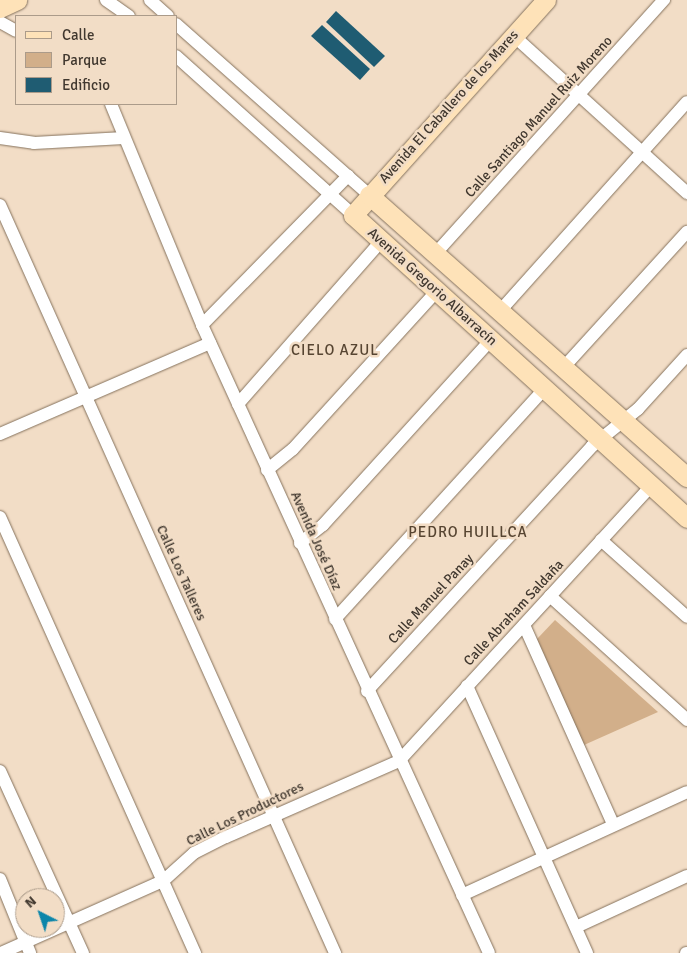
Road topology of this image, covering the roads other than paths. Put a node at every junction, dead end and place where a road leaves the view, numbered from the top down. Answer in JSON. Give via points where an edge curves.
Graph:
{"nodes":[{"id":1,"x":17,"y":0,"type":"edge"},
{"id":2,"x":106,"y":0,"type":"edge"},
{"id":3,"x":546,"y":0,"type":"edge"},
{"id":4,"x":664,"y":0,"type":"edge"},
{"id":5,"x":0,"y":8,"type":"edge"},
{"id":6,"x":152,"y":8,"type":"edge"},
{"id":7,"x":128,"y":15,"type":"edge"},
{"id":8,"x":166,"y":15,"type":"edge"},
{"id":9,"x":0,"y":22,"type":"edge"},
{"id":10,"x":178,"y":26,"type":"edge"},
{"id":11,"x":15,"y":30,"type":"edge"},
{"id":12,"x":514,"y":36,"type":"junction"},
{"id":13,"x":178,"y":58,"type":"edge"},
{"id":14,"x":579,"y":95,"type":"junction"},
{"id":15,"x":687,"y":102,"type":"edge"},
{"id":16,"x":111,"y":105,"type":"edge"},
{"id":17,"x":0,"y":138,"type":"edge"},
{"id":18,"x":124,"y":138,"type":"junction"},
{"id":19,"x":642,"y":152,"type":"junction"},
{"id":20,"x":348,"y":176,"type":"junction"},
{"id":21,"x":687,"y":193,"type":"edge"},
{"id":22,"x":330,"y":194,"type":"junction"},
{"id":23,"x":370,"y":195,"type":"junction"},
{"id":24,"x":0,"y":205,"type":"edge"},
{"id":25,"x":353,"y":215,"type":"junction"},
{"id":26,"x":687,"y":232,"type":"edge"},
{"id":27,"x":381,"y":241,"type":"junction"},
{"id":28,"x":436,"y":254,"type":"junction"},
{"id":29,"x":437,"y":291,"type":"junction"},
{"id":30,"x":500,"y":311,"type":"junction"},
{"id":31,"x":202,"y":325,"type":"junction"},
{"id":32,"x":491,"y":340,"type":"junction"},
{"id":33,"x":210,"y":343,"type":"junction"},
{"id":34,"x":687,"y":356,"type":"edge"},
{"id":35,"x":564,"y":367,"type":"junction"},
{"id":36,"x":544,"y":389,"type":"junction"},
{"id":37,"x":86,"y":396,"type":"junction"},
{"id":38,"x":238,"y":404,"type":"junction"},
{"id":39,"x":623,"y":420,"type":"junction"},
{"id":40,"x":0,"y":434,"type":"edge"},
{"id":41,"x":600,"y":440,"type":"junction"},
{"id":42,"x":268,"y":470,"type":"junction"},
{"id":43,"x":687,"y":477,"type":"edge"},
{"id":44,"x":651,"y":486,"type":"junction"},
{"id":45,"x":0,"y":516,"type":"edge"},
{"id":46,"x":687,"y":518,"type":"edge"},
{"id":47,"x":601,"y":540,"type":"junction"},
{"id":48,"x":300,"y":543,"type":"junction"},
{"id":49,"x":550,"y":596,"type":"junction"},
{"id":50,"x":687,"y":617,"type":"edge"},
{"id":51,"x":335,"y":619,"type":"junction"},
{"id":52,"x":524,"y":625,"type":"junction"},
{"id":53,"x":467,"y":686,"type":"junction"},
{"id":54,"x":367,"y":691,"type":"junction"},
{"id":55,"x":687,"y":720,"type":"edge"},
{"id":56,"x":399,"y":761,"type":"junction"},
{"id":57,"x":0,"y":771,"type":"edge"},
{"id":58,"x":687,"y":792,"type":"edge"},
{"id":59,"x":272,"y":815,"type":"junction"},
{"id":60,"x":614,"y":824,"type":"junction"},
{"id":61,"x":544,"y":857,"type":"junction"},
{"id":62,"x":687,"y":876,"type":"edge"},
{"id":63,"x":0,"y":879,"type":"edge"},
{"id":64,"x":163,"y":881,"type":"junction"},
{"id":65,"x":462,"y":895,"type":"junction"},
{"id":66,"x":70,"y":923,"type":"junction"},
{"id":67,"x":576,"y":927,"type":"junction"},
{"id":68,"x":27,"y":948,"type":"edge"},
{"id":69,"x":0,"y":953,"type":"edge"},
{"id":70,"x":83,"y":953,"type":"edge"},
{"id":71,"x":195,"y":953,"type":"edge"},
{"id":72,"x":335,"y":953,"type":"edge"},
{"id":73,"x":489,"y":953,"type":"edge"},
{"id":74,"x":587,"y":953,"type":"edge"}],
"edges":[{"from":1,"to":5,"type":"street"},
{"from":2,"to":7,"type":"street"},
{"from":3,"to":12,"type":"street","name":"Avenida El Caballero de los Mares"},
{"from":4,"to":14,"type":"street","name":"Calle Santiago Manuel Ruiz Moreno"},
{"from":6,"to":8,"type":"street"},
{"from":9,"to":11,"type":"street"},
{"from":10,"to":20,"type":"street","name":"Avenida Gregorio Albarracín"},
{"from":12,"to":14,"type":"street"},
{"from":12,"to":23,"type":"street","name":"Avenida El Caballero de los Mares"},
{"from":13,"to":22,"type":"street","name":"Avenida Gregorio Albarracín"},
{"from":14,"to":19,"type":"street"},
{"from":14,"to":28,"type":"street","name":"Calle Santiago Manuel Ruiz Moreno"},
{"from":15,"to":19,"type":"street"},
{"from":16,"to":18,"type":"street","name":"Avenida José Díaz"},
{"from":17,"to":18,"type":"street","via":[[34,143]]},
{"from":18,"to":31,"type":"street","name":"Avenida José Díaz"},
{"from":19,"to":21,"type":"street"},
{"from":19,"to":30,"type":"street"},
{"from":20,"to":22,"type":"street"},
{"from":20,"to":23,"type":"street","name":"Avenida Gregorio Albarracín"},
{"from":22,"to":25,"type":"street","name":"Avenida Gregorio Albarracín"},
{"from":22,"to":31,"type":"street"},
{"from":23,"to":25,"type":"street","name":"Avenida El Caballero de los Mares"},
{"from":23,"to":28,"type":"street","name":"Avenida Gregorio Albarracín"},
{"from":24,"to":37,"type":"street","name":"Calle Los Talleres"},
{"from":25,"to":27,"type":"street","name":"Avenida Gregorio Albarracín"},
{"from":26,"to":35,"type":"street"},
{"from":27,"to":29,"type":"street","name":"Avenida Gregorio Albarracín"},
{"from":27,"to":38,"type":"street"},
{"from":28,"to":30,"type":"street","name":"Avenida Gregorio Albarracín"},
{"from":29,"to":32,"type":"street","name":"Avenida Gregorio Albarracín"},
{"from":29,"to":42,"type":"street","via":[[293,449]]},
{"from":30,"to":35,"type":"street","name":"Avenida Gregorio Albarracín"},
{"from":31,"to":33,"type":"street","name":"Avenida José Díaz"},
{"from":32,"to":36,"type":"street","name":"Avenida Gregorio Albarracín"},
{"from":32,"to":48,"type":"street","via":[[323,525]]},
{"from":33,"to":37,"type":"street"},
{"from":33,"to":38,"type":"street","name":"Avenida José Díaz"},
{"from":34,"to":39,"type":"street","name":"Calle Manuel Panay"},
{"from":35,"to":39,"type":"street","name":"Avenida Gregorio Albarracín"},
{"from":36,"to":41,"type":"street","name":"Avenida Gregorio Albarracín"},
{"from":36,"to":51,"type":"street"},
{"from":37,"to":40,"type":"street"},
{"from":37,"to":59,"type":"street","name":"Calle Los Talleres"},
{"from":38,"to":42,"type":"street","name":"Avenida José Díaz"},
{"from":39,"to":41,"type":"street","name":"Calle Manuel Panay"},
{"from":39,"to":43,"type":"street","name":"Avenida Gregorio Albarracín"},
{"from":41,"to":44,"type":"street","name":"Avenida Gregorio Albarracín"},
{"from":41,"to":54,"type":"street","name":"Calle Manuel Panay"},
{"from":42,"to":48,"type":"street","name":"Avenida José Díaz"},
{"from":44,"to":46,"type":"street","name":"Avenida Gregorio Albarracín"},
{"from":44,"to":47,"type":"street","name":"Calle Abraham Saldaña"},
{"from":45,"to":64,"type":"street"},
{"from":47,"to":49,"type":"street","name":"Calle Abraham Saldaña"},
{"from":47,"to":50,"type":"street"},
{"from":48,"to":51,"type":"street","name":"Avenida José Díaz"},
{"from":49,"to":52,"type":"street","name":"Calle Abraham Saldaña"},
{"from":49,"to":55,"type":"street"},
{"from":51,"to":54,"type":"street","name":"Avenida José Díaz"},
{"from":52,"to":53,"type":"street","name":"Calle Abraham Saldaña"},
{"from":52,"to":60,"type":"street"},
{"from":53,"to":56,"type":"street","name":"Calle Abraham Saldaña"},
{"from":53,"to":61,"type":"street"},
{"from":54,"to":56,"type":"street","name":"Avenida José Díaz"},
{"from":56,"to":59,"type":"street","name":"Calle Los Productores"},
{"from":56,"to":65,"type":"street","name":"Avenida José Díaz"},
{"from":57,"to":66,"type":"street"},
{"from":58,"to":60,"type":"street"},
{"from":59,"to":64,"type":"street","name":"Calle Los Productores","via":[[194,853]]},
{"from":59,"to":72,"type":"street","name":"Calle Los Talleres"},
{"from":60,"to":61,"type":"street"},
{"from":61,"to":65,"type":"street"},
{"from":61,"to":67,"type":"street"},
{"from":62,"to":67,"type":"street"},
{"from":63,"to":68,"type":"street"},
{"from":64,"to":66,"type":"street","name":"Calle Los Productores"},
{"from":64,"to":71,"type":"street"},
{"from":65,"to":73,"type":"street","name":"Avenida José Díaz"},
{"from":66,"to":68,"type":"street","name":"Calle Los Productores"},
{"from":66,"to":70,"type":"street"},
{"from":67,"to":74,"type":"street"},
{"from":68,"to":69,"type":"street","name":"Calle Los Productores"}]}
